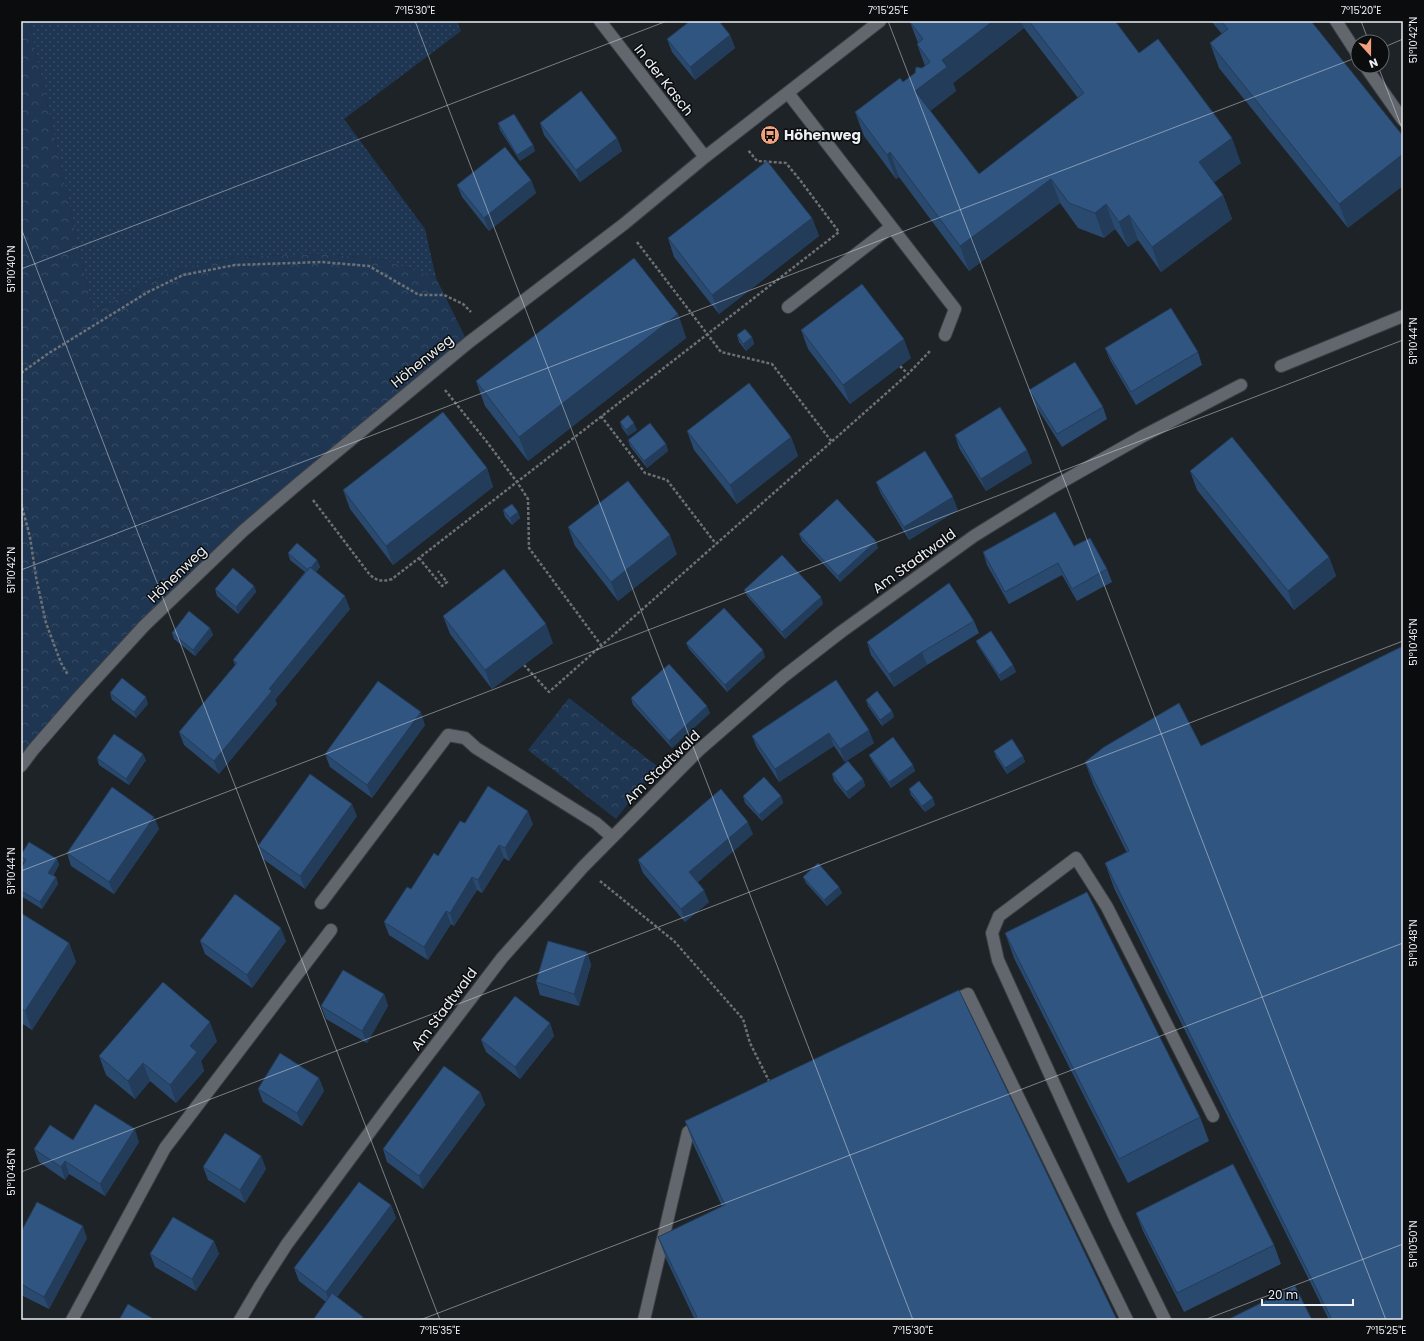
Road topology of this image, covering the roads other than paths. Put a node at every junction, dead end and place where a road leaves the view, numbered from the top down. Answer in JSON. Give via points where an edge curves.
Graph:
{"nodes":[{"id":1,"x":600,"y":21,"type":"edge"},
{"id":2,"x":880,"y":21,"type":"edge"},
{"id":3,"x":1336,"y":21,"type":"edge"},
{"id":4,"x":1350,"y":43,"type":"edge"},
{"id":5,"x":1371,"y":74,"type":"edge"},
{"id":6,"x":788,"y":93,"type":"junction"},
{"id":7,"x":1403,"y":120,"type":"edge"},
{"id":8,"x":705,"y":157,"type":"junction"},
{"id":9,"x":891,"y":227,"type":"junction"},
{"id":10,"x":788,"y":307,"type":"dead end"},
{"id":11,"x":1403,"y":316,"type":"edge"},
{"id":12,"x":945,"y":335,"type":"road end"},
{"id":13,"x":1281,"y":366,"type":"dead end"},
{"id":14,"x":1241,"y":385,"type":"dead end"},
{"id":15,"x":21,"y":766,"type":"edge"},
{"id":16,"x":612,"y":837,"type":"junction"},
{"id":17,"x":321,"y":903,"type":"dead end"},
{"id":18,"x":331,"y":930,"type":"dead end"},
{"id":19,"x":940,"y":1008,"type":"edge"},
{"id":20,"x":1213,"y":1116,"type":"dead end"},
{"id":21,"x":709,"y":1122,"type":"edge"},
{"id":22,"x":72,"y":1320,"type":"edge"},
{"id":23,"x":240,"y":1320,"type":"edge"},
{"id":24,"x":644,"y":1320,"type":"edge"},
{"id":25,"x":1127,"y":1320,"type":"edge"},
{"id":26,"x":1165,"y":1320,"type":"edge"}],
"edges":[{"from":1,"to":8,"type":"street","name":"In der Kasch"},
{"from":2,"to":6,"type":"street","name":"Höhenweg"},
{"from":3,"to":4,"type":"street"},
{"from":5,"to":7,"type":"street"},
{"from":6,"to":8,"type":"street","name":"Höhenweg"},
{"from":6,"to":9,"type":"street"},
{"from":8,"to":15,"type":"street","name":"Höhenweg","via":[[624,224],[394,403],[243,531],[144,626]]},
{"from":9,"to":10,"type":"street"},
{"from":9,"to":12,"type":"street","via":[[955,309]]},
{"from":11,"to":13,"type":"street"},
{"from":14,"to":16,"type":"street","name":"Am Stadtwald","via":[[1053,487],[974,536],[783,676],[698,751]]},
{"from":16,"to":17,"type":"street","via":[[596,823],[476,748],[465,738],[448,735]]},
{"from":16,"to":23,"type":"street","name":"Am Stadtwald","via":[[502,958],[287,1244]]},
{"from":18,"to":22,"type":"street","via":[[165,1148]]},
{"from":19,"to":25,"type":"street","via":[[968,994]]},
{"from":20,"to":26,"type":"street","via":[[1107,906],[1076,858],[999,916],[992,933],[998,960],[1116,1220]]},
{"from":21,"to":24,"type":"street","via":[[688,1132]]}]}
